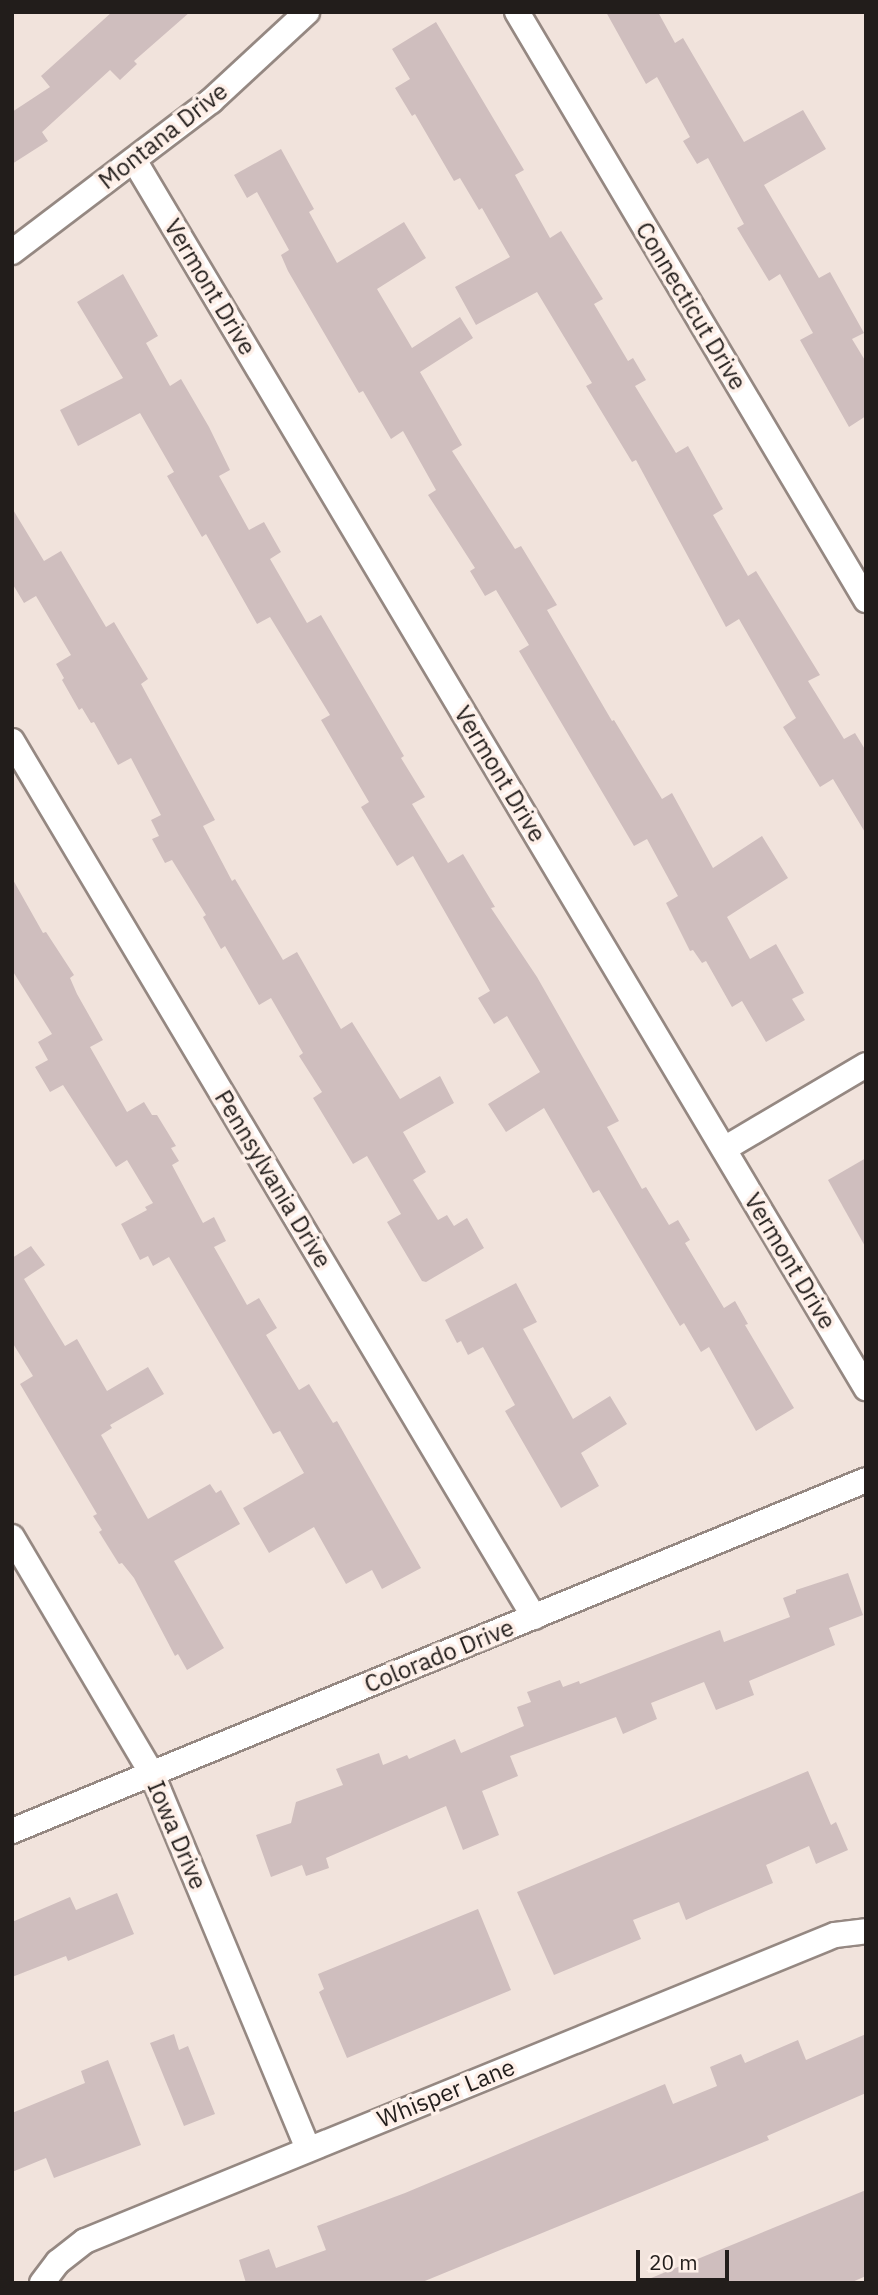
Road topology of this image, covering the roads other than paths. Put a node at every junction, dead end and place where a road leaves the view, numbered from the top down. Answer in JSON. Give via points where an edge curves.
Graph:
{"nodes":[{"id":1,"x":307,"y":12,"type":"edge"},
{"id":2,"x":517,"y":12,"type":"edge"},
{"id":3,"x":134,"y":160,"type":"junction"},
{"id":4,"x":12,"y":252,"type":"edge"},
{"id":5,"x":866,"y":600,"type":"edge"},
{"id":6,"x":12,"y":741,"type":"edge"},
{"id":7,"x":866,"y":1065,"type":"edge"},
{"id":8,"x":724,"y":1149,"type":"junction"},
{"id":9,"x":866,"y":1388,"type":"edge"},
{"id":10,"x":866,"y":1480,"type":"edge"},
{"id":11,"x":12,"y":1537,"type":"edge"},
{"id":12,"x":534,"y":1617,"type":"junction"},
{"id":13,"x":152,"y":1774,"type":"junction"},
{"id":14,"x":12,"y":1832,"type":"edge"},
{"id":15,"x":866,"y":1931,"type":"edge"},
{"id":16,"x":308,"y":2149,"type":"junction"},
{"id":17,"x":42,"y":2283,"type":"edge"}],
"edges":[{"from":1,"to":3,"type":"street","name":"Montana Drive","via":[[211,101]]},
{"from":2,"to":5,"type":"street","name":"Connecticut Drive"},
{"from":3,"to":4,"type":"street","name":"Montana Drive"},
{"from":3,"to":8,"type":"street","name":"Vermont Drive"},
{"from":6,"to":12,"type":"street","name":"Pennsylvania Drive"},
{"from":7,"to":8,"type":"street"},
{"from":8,"to":9,"type":"street","name":"Vermont Drive"},
{"from":10,"to":12,"type":"street","name":"Colorado Drive"},
{"from":11,"to":13,"type":"street","name":"Iowa Drive"},
{"from":12,"to":13,"type":"street","name":"Colorado Drive"},
{"from":13,"to":14,"type":"street","name":"Colorado Drive"},
{"from":13,"to":16,"type":"street","name":"Iowa Drive"},
{"from":15,"to":16,"type":"street","name":"Whisper Lane","via":[[835,1935]]},
{"from":16,"to":17,"type":"street","name":"Whisper Lane","via":[[85,2241],[58,2262]]}]}
